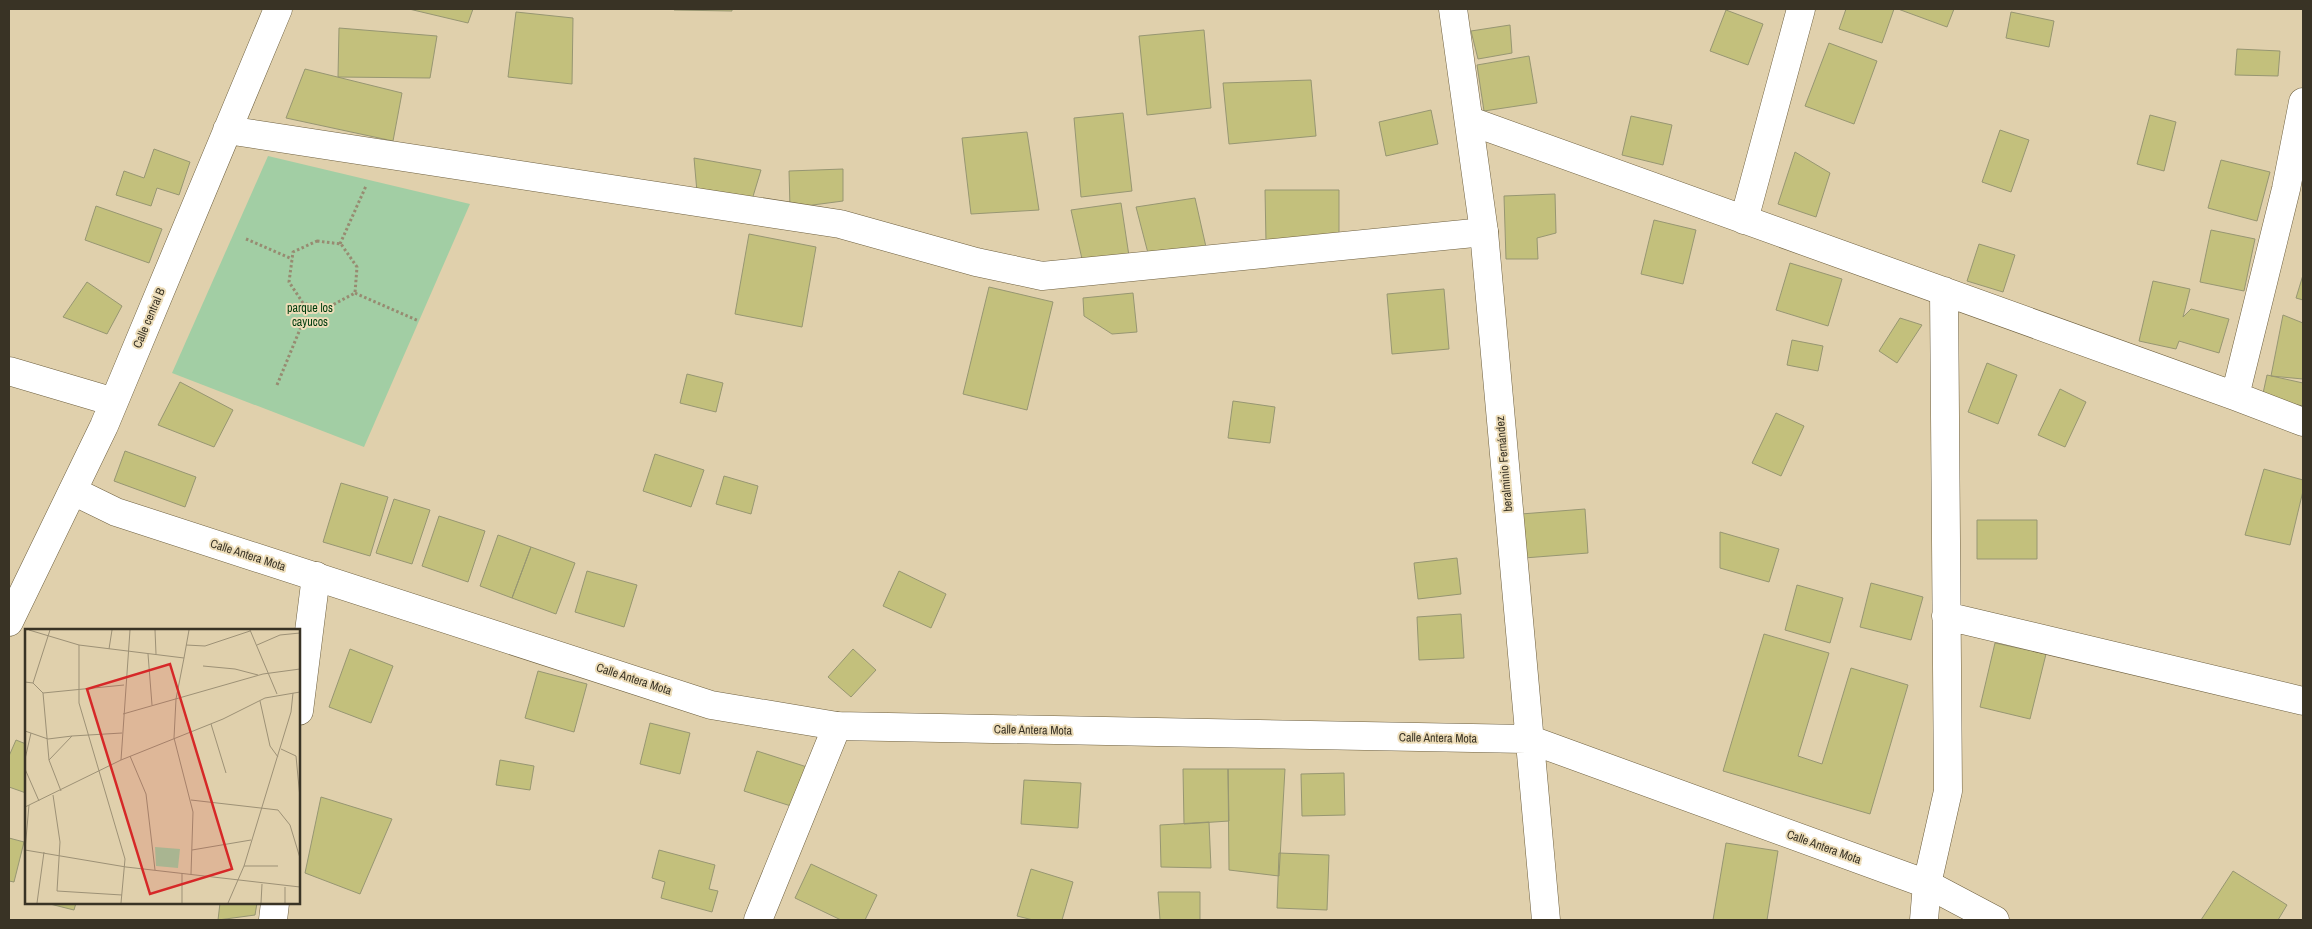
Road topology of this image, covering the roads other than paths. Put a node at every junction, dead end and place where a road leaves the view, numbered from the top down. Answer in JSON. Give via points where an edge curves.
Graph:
{"nodes":[{"id":1,"x":278,"y":9,"type":"edge"},
{"id":2,"x":1453,"y":9,"type":"edge"},
{"id":3,"x":1801,"y":9,"type":"edge"},
{"id":4,"x":2303,"y":102,"type":"edge"},
{"id":5,"x":1470,"y":121,"type":"junction"},
{"id":6,"x":228,"y":130,"type":"junction"},
{"id":7,"x":1744,"y":220,"type":"junction"},
{"id":8,"x":1484,"y":232,"type":"junction"},
{"id":9,"x":1944,"y":291,"type":"junction"},
{"id":10,"x":9,"y":371,"type":"edge"},
{"id":11,"x":2235,"y":396,"type":"junction"},
{"id":12,"x":114,"y":402,"type":"junction"},
{"id":13,"x":2303,"y":422,"type":"edge"},
{"id":14,"x":73,"y":491,"type":"junction"},
{"id":15,"x":316,"y":576,"type":"junction"},
{"id":16,"x":1946,"y":616,"type":"junction"},
{"id":17,"x":9,"y":622,"type":"edge"},
{"id":18,"x":2303,"y":701,"type":"edge"},
{"id":19,"x":300,"y":703,"type":"edge"},
{"id":20,"x":837,"y":726,"type":"junction"},
{"id":21,"x":1528,"y":739,"type":"junction"},
{"id":22,"x":1927,"y":884,"type":"junction"},
{"id":23,"x":275,"y":904,"type":"edge"},
{"id":24,"x":272,"y":920,"type":"edge"},
{"id":25,"x":758,"y":920,"type":"edge"},
{"id":26,"x":1546,"y":920,"type":"edge"},
{"id":27,"x":1924,"y":920,"type":"edge"},
{"id":28,"x":1995,"y":920,"type":"edge"}],
"edges":[{"from":1,"to":6,"type":"street","name":"Calle central B"},
{"from":2,"to":5,"type":"street","name":"beralminio Fernández"},
{"from":3,"to":7,"type":"street"},
{"from":4,"to":11,"type":"street","via":[[2286,189]]},
{"from":5,"to":7,"type":"street"},
{"from":5,"to":8,"type":"street","name":"beralminio Fernández"},
{"from":6,"to":8,"type":"street","via":[[840,224],[976,262],[1042,276]]},
{"from":6,"to":12,"type":"street","name":"Calle central B"},
{"from":7,"to":9,"type":"street"},
{"from":8,"to":21,"type":"street","name":"beralminio Fernández"},
{"from":9,"to":11,"type":"street"},
{"from":9,"to":16,"type":"street"},
{"from":10,"to":12,"type":"street"},
{"from":11,"to":13,"type":"street"},
{"from":12,"to":14,"type":"street","name":"Calle central B"},
{"from":14,"to":15,"type":"street","name":"Calle Antera Mota","via":[[116,512]]},
{"from":14,"to":17,"type":"street","name":"Calle central B"},
{"from":15,"to":19,"type":"street"},
{"from":15,"to":20,"type":"street","name":"Calle Antera Mota","via":[[711,705]]},
{"from":16,"to":18,"type":"street"},
{"from":16,"to":22,"type":"street","via":[[1948,791]]},
{"from":20,"to":21,"type":"street","name":"Calle Antera Mota"},
{"from":20,"to":25,"type":"street"},
{"from":21,"to":22,"type":"street","name":"Calle Antera Mota"},
{"from":21,"to":26,"type":"street","name":"beralminio Fernández"},
{"from":22,"to":27,"type":"street"},
{"from":22,"to":28,"type":"street","name":"Calle Antera Mota"},
{"from":23,"to":24,"type":"street"}]}
